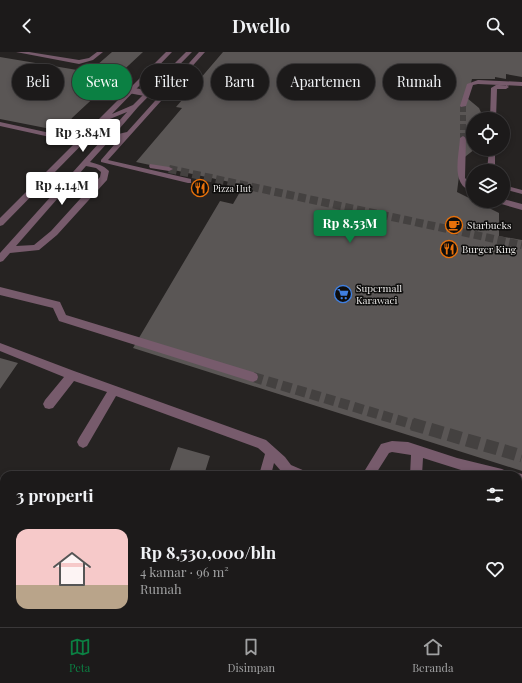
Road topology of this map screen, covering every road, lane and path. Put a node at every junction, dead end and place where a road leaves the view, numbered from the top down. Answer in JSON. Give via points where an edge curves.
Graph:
{"nodes":[{"id":1,"x":19,"y":52,"type":"edge"},
{"id":2,"x":100,"y":52,"type":"edge"},
{"id":3,"x":169,"y":52,"type":"edge"},
{"id":4,"x":189,"y":52,"type":"edge"},
{"id":5,"x":202,"y":52,"type":"edge"},
{"id":6,"x":522,"y":84,"type":"edge"},
{"id":7,"x":522,"y":90,"type":"edge"},
{"id":8,"x":136,"y":106,"type":"junction"},
{"id":9,"x":463,"y":106,"type":"tunnel mouth"},
{"id":10,"x":493,"y":112,"type":"edge"},
{"id":11,"x":101,"y":121,"type":"junction"},
{"id":12,"x":0,"y":124,"type":"edge"},
{"id":13,"x":129,"y":133,"type":"junction"},
{"id":14,"x":59,"y":137,"type":"dead end"},
{"id":15,"x":108,"y":138,"type":"junction"},
{"id":16,"x":463,"y":138,"type":"tunnel mouth"},
{"id":17,"x":103,"y":161,"type":"junction"},
{"id":18,"x":88,"y":162,"type":"junction"},
{"id":19,"x":169,"y":170,"type":"tunnel mouth"},
{"id":20,"x":188,"y":181,"type":"dead end"},
{"id":21,"x":466,"y":185,"type":"edge"},
{"id":22,"x":510,"y":189,"type":"edge"},
{"id":23,"x":522,"y":192,"type":"edge"},
{"id":24,"x":510,"y":204,"type":"edge"},
{"id":25,"x":522,"y":207,"type":"edge"},
{"id":26,"x":0,"y":224,"type":"edge"},
{"id":27,"x":8,"y":250,"type":"junction"},
{"id":28,"x":0,"y":259,"type":"edge"},
{"id":29,"x":0,"y":291,"type":"edge"},
{"id":30,"x":0,"y":347,"type":"edge"},
{"id":31,"x":72,"y":375,"type":"junction"},
{"id":32,"x":253,"y":377,"type":"tunnel mouth"},
{"id":33,"x":114,"y":390,"type":"junction"},
{"id":34,"x":49,"y":404,"type":"dead end"},
{"id":35,"x":83,"y":442,"type":"dead end"},
{"id":36,"x":417,"y":451,"type":"junction"},
{"id":37,"x":272,"y":452,"type":"junction"},
{"id":38,"x":266,"y":471,"type":"edge"},
{"id":39,"x":286,"y":471,"type":"edge"},
{"id":40,"x":371,"y":471,"type":"edge"},
{"id":41,"x":416,"y":471,"type":"edge"},
{"id":42,"x":486,"y":471,"type":"edge"}],
"edges":[{"from":1,"to":2,"type":"street","via":[[79,62]]},
{"from":3,"to":11,"type":"street"},
{"from":4,"to":8,"type":"street"},
{"from":5,"to":13,"type":"street"},
{"from":6,"to":9,"type":"street","via":[[470,84]]},
{"from":7,"to":10,"type":"street","via":[[494,88]]},
{"from":8,"to":11,"type":"street"},
{"from":8,"to":15,"type":"street"},
{"from":11,"to":26,"type":"street"},
{"from":12,"to":14,"type":"street"},
{"from":13,"to":15,"type":"street"},
{"from":13,"to":17,"type":"street"},
{"from":15,"to":18,"type":"street"},
{"from":16,"to":21,"type":"street","via":[[461,178]]},
{"from":17,"to":18,"type":"street"},
{"from":17,"to":19,"type":"street","via":[[116,159]]},
{"from":17,"to":20,"type":"street"},
{"from":18,"to":27,"type":"street"},
{"from":18,"to":27,"type":"street","via":[[105,171],[104,178],[54,233],[36,248]]},
{"from":22,"to":23,"type":"street"},
{"from":24,"to":25,"type":"street"},
{"from":27,"to":28,"type":"street"},
{"from":29,"to":32,"type":"street","via":[[57,306],[62,318]]},
{"from":30,"to":31,"type":"street"},
{"from":31,"to":33,"type":"street"},
{"from":31,"to":34,"type":"street"},
{"from":33,"to":35,"type":"street"},
{"from":33,"to":37,"type":"street","via":[[262,444]]},
{"from":36,"to":40,"type":"street","via":[[396,446],[385,448]]},
{"from":36,"to":41,"type":"street"},
{"from":36,"to":42,"type":"street"},
{"from":37,"to":38,"type":"street"},
{"from":37,"to":39,"type":"street"}]}
